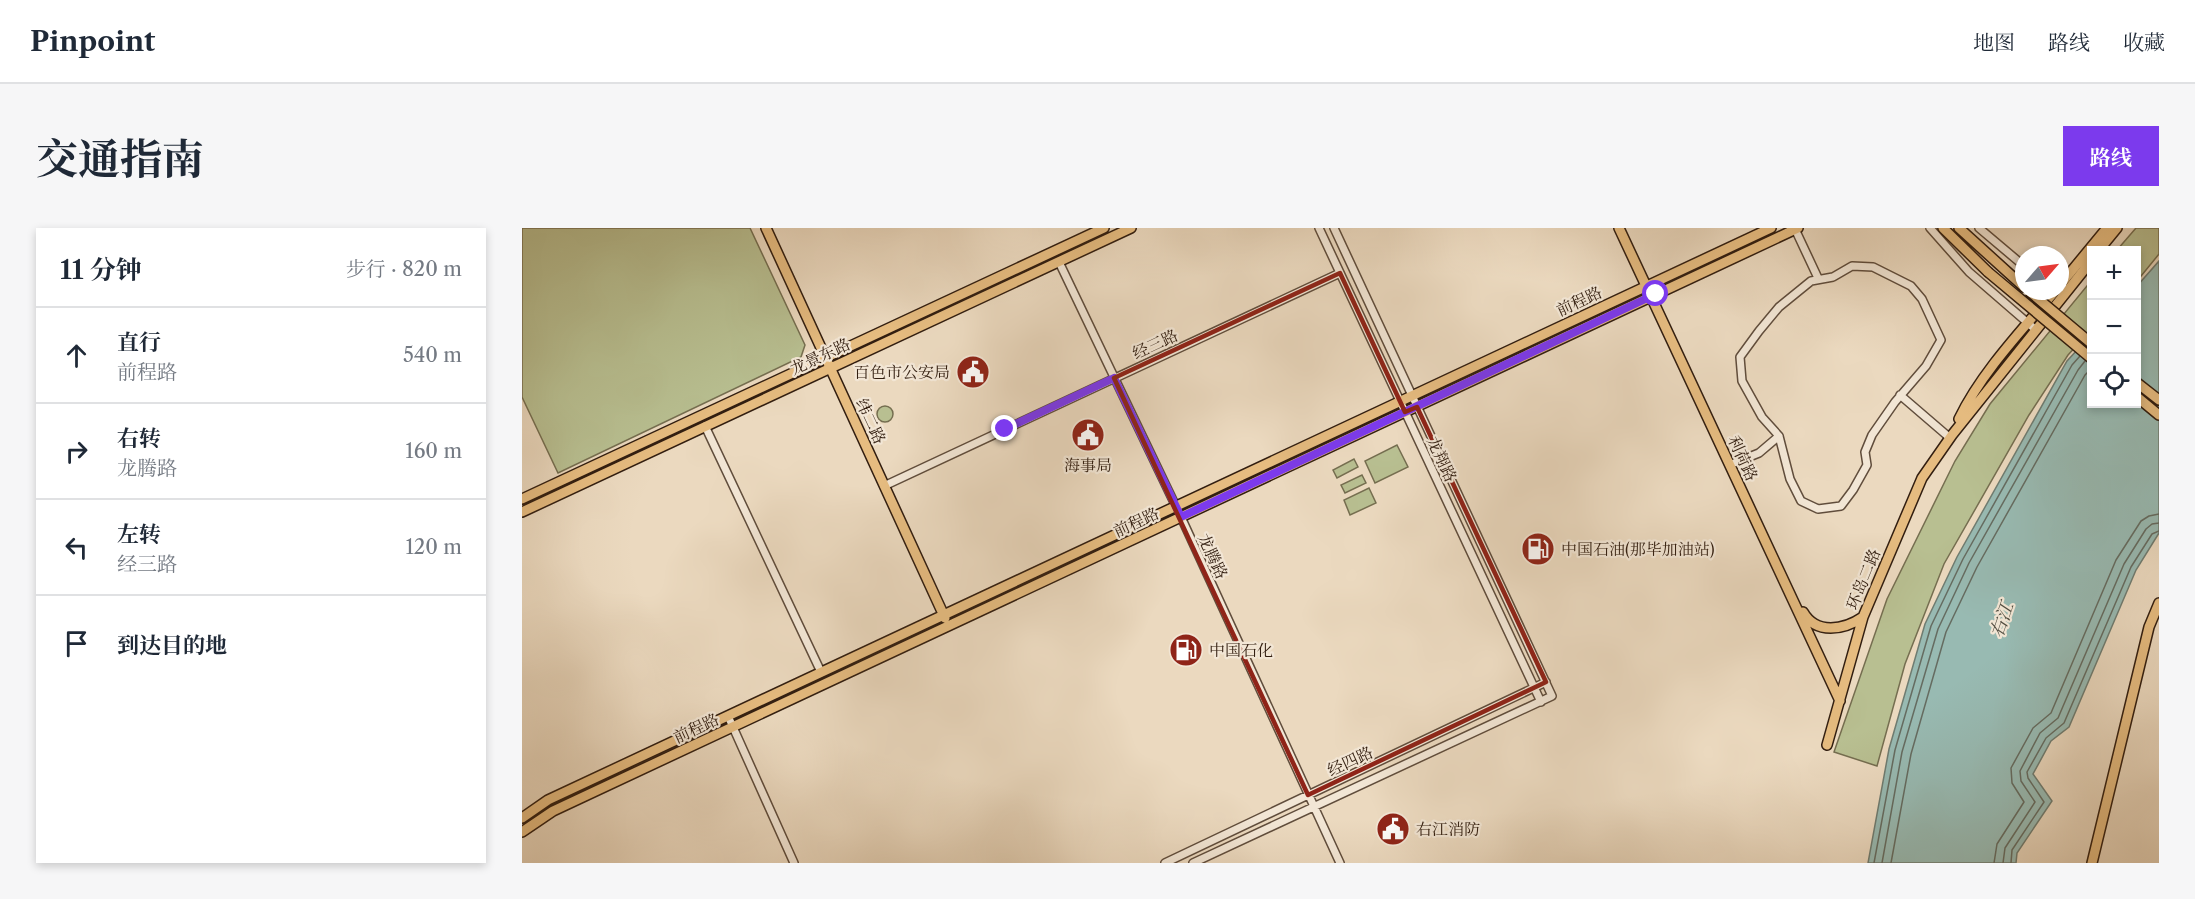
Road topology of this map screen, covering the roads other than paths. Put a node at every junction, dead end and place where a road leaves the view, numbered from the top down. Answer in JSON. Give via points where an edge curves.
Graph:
{"nodes":[{"id":1,"x":766,"y":228,"type":"edge"},
{"id":2,"x":1104,"y":228,"type":"edge"},
{"id":3,"x":1131,"y":228,"type":"edge"},
{"id":4,"x":1319,"y":228,"type":"edge"},
{"id":5,"x":1334,"y":228,"type":"edge"},
{"id":6,"x":1619,"y":228,"type":"edge"},
{"id":7,"x":1626,"y":228,"type":"edge"},
{"id":8,"x":1771,"y":228,"type":"edge"},
{"id":9,"x":1930,"y":228,"type":"edge"},
{"id":10,"x":1943,"y":228,"type":"edge"},
{"id":11,"x":1959,"y":228,"type":"edge"},
{"id":12,"x":1979,"y":228,"type":"edge"},
{"id":13,"x":2107,"y":228,"type":"edge"},
{"id":14,"x":2117,"y":228,"type":"edge"},
{"id":15,"x":1797,"y":229,"type":"edge"},
{"id":16,"x":2102,"y":246,"type":"edge"},
{"id":17,"x":2015,"y":258,"type":"edge"},
{"id":18,"x":1059,"y":262,"type":"junction"},
{"id":19,"x":2087,"y":264,"type":"edge"},
{"id":20,"x":1340,"y":273,"type":"junction"},
{"id":21,"x":2069,"y":274,"type":"edge"},
{"id":22,"x":1818,"y":278,"type":"junction"},
{"id":23,"x":2015,"y":279,"type":"edge"},
{"id":24,"x":2069,"y":281,"type":"edge"},
{"id":25,"x":1649,"y":285,"type":"junction"},
{"id":26,"x":1654,"y":296,"type":"junction"},
{"id":27,"x":2040,"y":300,"type":"edge"},
{"id":28,"x":2049,"y":300,"type":"edge"},
{"id":29,"x":2052,"y":300,"type":"edge"},
{"id":30,"x":2028,"y":323,"type":"junction"},
{"id":31,"x":2036,"y":330,"type":"junction"},
{"id":32,"x":2087,"y":341,"type":"edge"},
{"id":33,"x":2087,"y":356,"type":"edge"},
{"id":34,"x":825,"y":358,"type":"junction"},
{"id":35,"x":830,"y":368,"type":"junction"},
{"id":36,"x":1114,"y":378,"type":"junction"},
{"id":37,"x":2141,"y":385,"type":"edge"},
{"id":38,"x":1900,"y":395,"type":"junction"},
{"id":39,"x":1412,"y":396,"type":"junction"},
{"id":40,"x":2141,"y":400,"type":"edge"},
{"id":41,"x":2159,"y":400,"type":"edge"},
{"id":42,"x":1400,"y":401,"type":"junction"},
{"id":43,"x":1417,"y":406,"type":"junction"},
{"id":44,"x":1405,"y":412,"type":"junction"},
{"id":45,"x":2159,"y":415,"type":"edge"},
{"id":46,"x":705,"y":426,"type":"junction"},
{"id":47,"x":1779,"y":436,"type":"junction"},
{"id":48,"x":1951,"y":436,"type":"junction"},
{"id":49,"x":1734,"y":463,"type":"junction"},
{"id":50,"x":884,"y":486,"type":"junction"},
{"id":51,"x":522,"y":499,"type":"edge"},
{"id":52,"x":1176,"y":507,"type":"junction"},
{"id":53,"x":522,"y":512,"type":"edge"},
{"id":54,"x":1181,"y":517,"type":"junction"},
{"id":55,"x":2159,"y":603,"type":"edge"},
{"id":56,"x":944,"y":615,"type":"junction"},
{"id":57,"x":1863,"y":617,"type":"junction"},
{"id":58,"x":948,"y":626,"type":"junction"},
{"id":59,"x":821,"y":672,"type":"junction"},
{"id":60,"x":1546,"y":682,"type":"junction"},
{"id":61,"x":1534,"y":688,"type":"junction"},
{"id":62,"x":1552,"y":696,"type":"joint"},
{"id":63,"x":1540,"y":702,"type":"junction"},
{"id":64,"x":1840,"y":702,"type":"junction"},
{"id":65,"x":728,"y":716,"type":"junction"},
{"id":66,"x":733,"y":727,"type":"junction"},
{"id":67,"x":1827,"y":745,"type":"dead end"},
{"id":68,"x":1308,"y":795,"type":"junction"},
{"id":69,"x":1314,"y":807,"type":"junction"},
{"id":70,"x":522,"y":818,"type":"edge"},
{"id":71,"x":522,"y":832,"type":"edge"},
{"id":72,"x":794,"y":863,"type":"edge"},
{"id":73,"x":1165,"y":863,"type":"edge"},
{"id":74,"x":1193,"y":863,"type":"edge"},
{"id":75,"x":1340,"y":863,"type":"edge"},
{"id":76,"x":2092,"y":863,"type":"edge"}],
"edges":[{"from":1,"to":34,"type":"main road","name":"纬二路"},
{"from":2,"to":34,"type":"main road","name":"龙景东路"},
{"from":3,"to":18,"type":"main road","name":"龙景东路"},
{"from":4,"to":20,"type":"street","name":"龙翔路"},
{"from":5,"to":39,"type":"street","name":"龙翔路"},
{"from":6,"to":25,"type":"main road","name":"利荷路"},
{"from":7,"to":25,"type":"main road","name":"利荷路"},
{"from":8,"to":25,"type":"main road","name":"前程路"},
{"from":9,"to":30,"type":"street","via":[[1969,272]]},
{"from":10,"to":33,"type":"main road","bridge":true,"via":[[1988,272]]},
{"from":11,"to":23,"type":"main road"},
{"from":12,"to":17,"type":"street"},
{"from":13,"to":21,"type":"main road"},
{"from":14,"to":16,"type":"main road"},
{"from":15,"to":22,"type":"street"},
{"from":15,"to":26,"type":"main road","name":"前程路"},
{"from":18,"to":35,"type":"main road","name":"龙景东路"},
{"from":18,"to":36,"type":"street","name":"龙腾路"},
{"from":19,"to":24,"type":"main road","name":"环岛二路"},
{"from":20,"to":36,"type":"street","name":"经三路"},
{"from":20,"to":42,"type":"street","name":"龙翔路"},
{"from":22,"to":38,"type":"street","via":[[1833,276],[1852,266],[1873,267],[1911,286],[1922,299],[1941,340],[1926,366]]},
{"from":22,"to":47,"type":"street","via":[[1779,307],[1740,357],[1742,381],[1762,417]]},
{"from":25,"to":26,"type":"main road","name":"利荷路"},
{"from":25,"to":39,"type":"main road","name":"前程路"},
{"from":26,"to":43,"type":"main road","name":"前程路"},
{"from":26,"to":49,"type":"main road","name":"利荷路"},
{"from":26,"to":64,"type":"main road","name":"利荷路"},
{"from":27,"to":32,"type":"main road","bridge":true},
{"from":28,"to":30,"type":"main road","name":"环岛二路"},
{"from":29,"to":31,"type":"main road","name":"环岛二路"},
{"from":30,"to":31,"type":"street"},
{"from":30,"to":48,"type":"main road","name":"环岛二路","via":[[1968,401]]},
{"from":31,"to":48,"type":"main road","name":"环岛二路"},
{"from":34,"to":35,"type":"main road","name":"纬二路"},
{"from":34,"to":51,"type":"main road","name":"龙景东路"},
{"from":35,"to":46,"type":"main road","name":"龙景东路"},
{"from":35,"to":50,"type":"main road","name":"纬二路"},
{"from":36,"to":50,"type":"street","name":"经三路"},
{"from":36,"to":52,"type":"street","name":"龙腾路"},
{"from":37,"to":41,"type":"main road"},
{"from":38,"to":47,"type":"street","via":[[1872,435],[1865,452],[1867,465],[1841,506],[1818,509],[1801,501]]},
{"from":38,"to":48,"type":"street"},
{"from":39,"to":42,"type":"main road","name":"前程路"},
{"from":39,"to":43,"type":"street","name":"龙翔路"},
{"from":40,"to":45,"type":"main road"},
{"from":42,"to":44,"type":"street","name":"龙翔路"},
{"from":42,"to":52,"type":"main road","name":"前程路"},
{"from":43,"to":44,"type":"main road","name":"前程路"},
{"from":43,"to":60,"type":"street","name":"龙翔路"},
{"from":44,"to":54,"type":"main road","name":"前程路"},
{"from":44,"to":61,"type":"street","name":"龙翔路"},
{"from":46,"to":53,"type":"main road","name":"龙景东路"},
{"from":46,"to":59,"type":"street"},
{"from":47,"to":49,"type":"street","via":[[1759,453]]},
{"from":48,"to":57,"type":"main road","name":"环岛二路","via":[[1922,478]]},
{"from":49,"to":57,"type":"main road","name":"利荷路","via":[[1811,623],[1839,628]]},
{"from":50,"to":56,"type":"main road","name":"纬二路"},
{"from":52,"to":54,"type":"street","name":"龙腾路"},
{"from":52,"to":56,"type":"main road","name":"前程路"},
{"from":54,"to":58,"type":"main road","name":"前程路"},
{"from":54,"to":68,"type":"street","name":"龙腾路"},
{"from":55,"to":76,"type":"main road","via":[[2149,627]]},
{"from":56,"to":58,"type":"main road","name":"纬二路"},
{"from":56,"to":59,"type":"main road","name":"前程路"},
{"from":57,"to":64,"type":"main road","name":"环岛二路"},
{"from":58,"to":66,"type":"main road","name":"前程路"},
{"from":59,"to":65,"type":"main road","name":"前程路"},
{"from":60,"to":61,"type":"street","name":"经四路"},
{"from":60,"to":62,"type":"street","name":"龙翔路"},
{"from":61,"to":63,"type":"street","name":"龙翔路"},
{"from":61,"to":68,"type":"street","name":"经四路"},
{"from":62,"to":63,"type":"street","name":"经四路"},
{"from":63,"to":69,"type":"street","name":"经四路"},
{"from":64,"to":67,"type":"main road","name":"环岛二路"},
{"from":65,"to":66,"type":"street"},
{"from":65,"to":70,"type":"main road","name":"前程路","via":[[548,800]]},
{"from":66,"to":71,"type":"main road","name":"前程路","via":[[553,811]]},
{"from":66,"to":72,"type":"street"},
{"from":68,"to":69,"type":"street","name":"龙腾路"},
{"from":68,"to":73,"type":"street","name":"经四路"},
{"from":69,"to":74,"type":"street","name":"经四路"},
{"from":69,"to":75,"type":"street","name":"龙腾路"}]}
